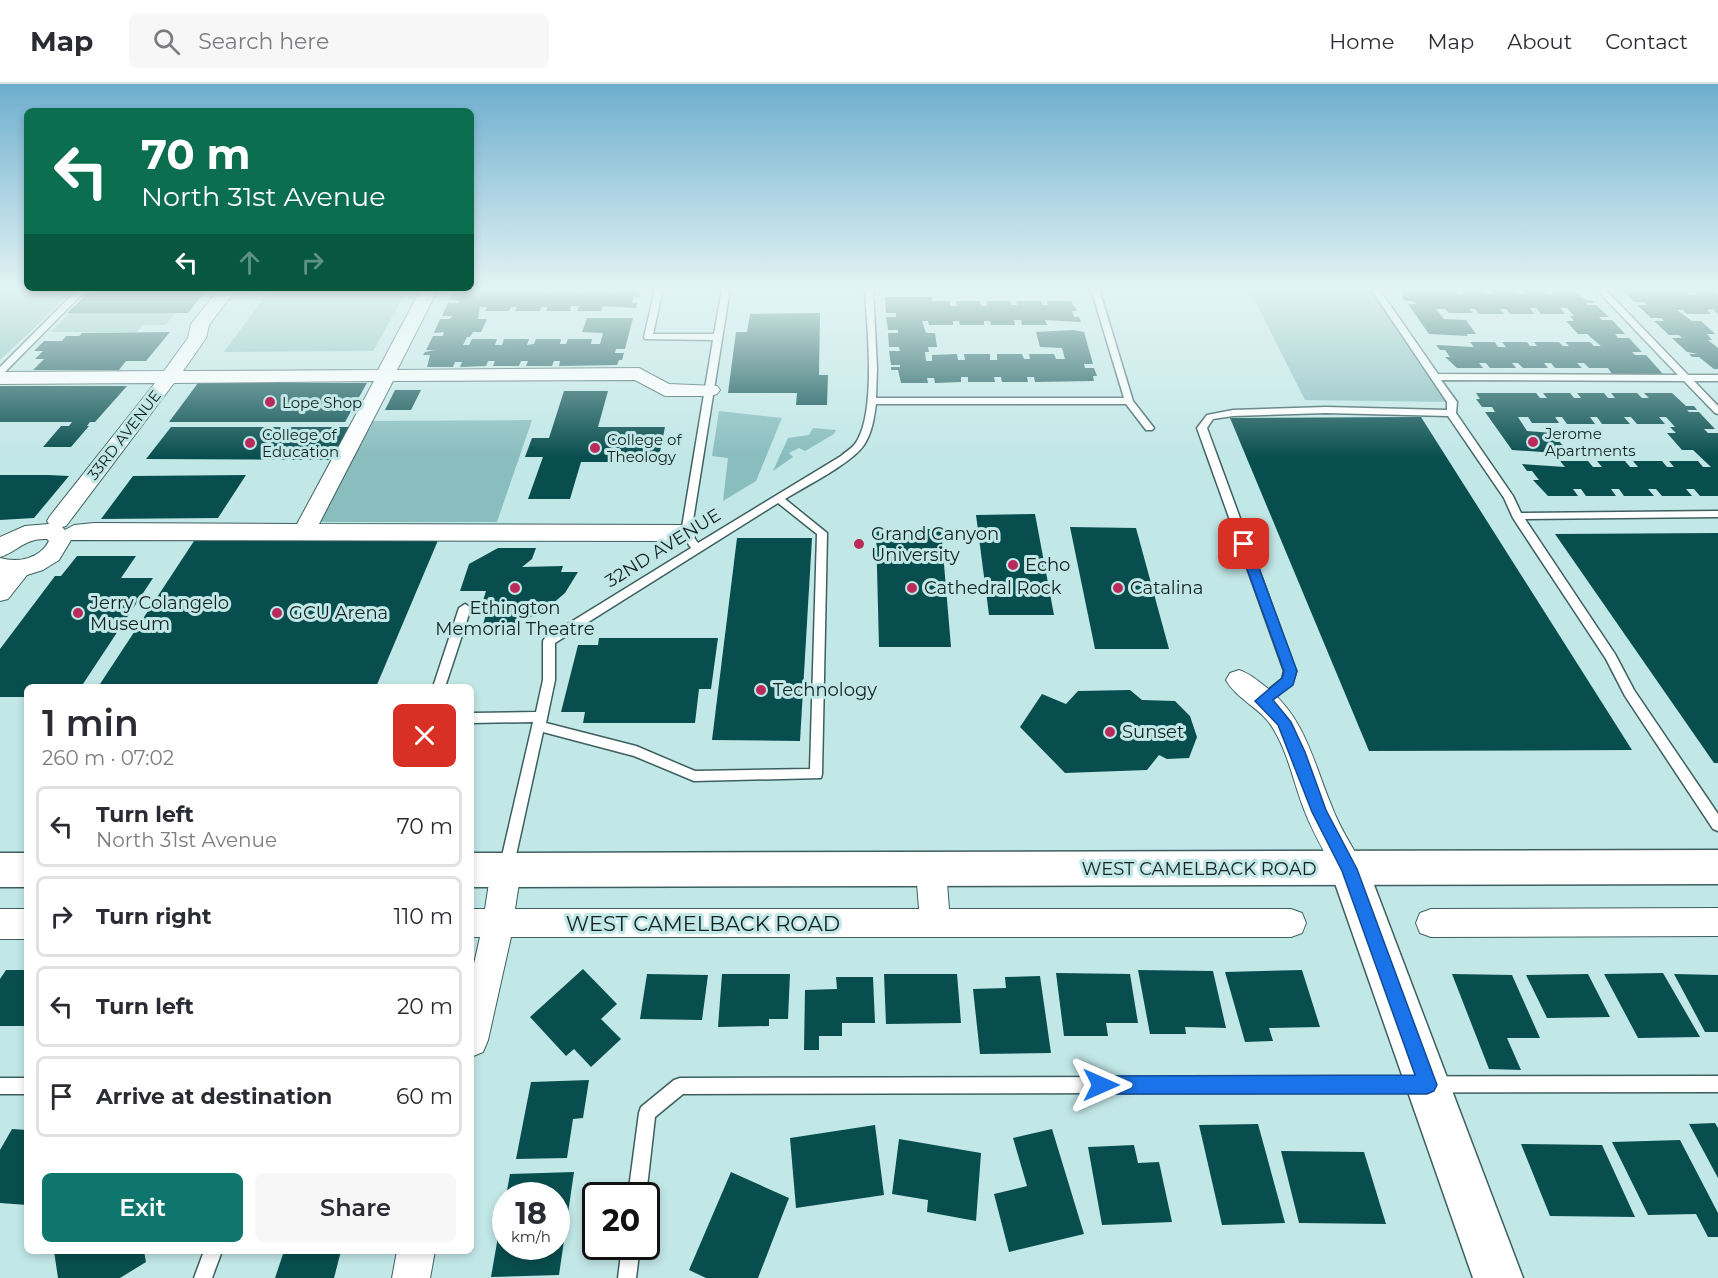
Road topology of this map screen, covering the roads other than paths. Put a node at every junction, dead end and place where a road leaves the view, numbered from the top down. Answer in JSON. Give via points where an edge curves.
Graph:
{"nodes":[{"id":1,"x":27,"y":345,"type":"edge"},
{"id":2,"x":192,"y":345,"type":"edge"},
{"id":3,"x":400,"y":345,"type":"edge"},
{"id":4,"x":716,"y":345,"type":"edge"},
{"id":5,"x":870,"y":345,"type":"edge"},
{"id":6,"x":1112,"y":345,"type":"edge"},
{"id":7,"x":1413,"y":345,"type":"edge"},
{"id":8,"x":1654,"y":345,"type":"edge"},
{"id":9,"x":0,"y":372,"type":"edge"},
{"id":10,"x":388,"y":376,"type":"junction"},
{"id":11,"x":169,"y":377,"type":"junction"},
{"id":12,"x":1435,"y":377,"type":"junction"},
{"id":13,"x":0,"y":378,"type":"edge"},
{"id":14,"x":1686,"y":378,"type":"junction"},
{"id":15,"x":1718,"y":378,"type":"edge"},
{"id":16,"x":710,"y":390,"type":"junction"},
{"id":17,"x":871,"y":402,"type":"junction"},
{"id":18,"x":1129,"y":402,"type":"junction"},
{"id":19,"x":1718,"y":411,"type":"edge"},
{"id":20,"x":1451,"y":413,"type":"junction"},
{"id":21,"x":1149,"y":428,"type":"dead end"},
{"id":22,"x":779,"y":499,"type":"junction"},
{"id":23,"x":1718,"y":514,"type":"edge"},
{"id":24,"x":1517,"y":516,"type":"junction"},
{"id":25,"x":303,"y":533,"type":"junction"},
{"id":26,"x":691,"y":541,"type":"junction"},
{"id":27,"x":3,"y":544,"type":"edge"},
{"id":28,"x":9,"y":568,"type":"edge"},
{"id":29,"x":0,"y":593,"type":"edge"},
{"id":30,"x":465,"y":608,"type":"dead end"},
{"id":31,"x":1239,"y":680,"type":"dead end"},
{"id":32,"x":440,"y":684,"type":"edge"},
{"id":33,"x":1262,"y":701,"type":"junction"},
{"id":34,"x":474,"y":718,"type":"edge"},
{"id":35,"x":540,"y":722,"type":"junction"},
{"id":36,"x":1718,"y":825,"type":"edge"},
{"id":37,"x":1718,"y":867,"type":"edge"},
{"id":38,"x":1349,"y":869,"type":"junction"},
{"id":39,"x":0,"y":870,"type":"edge"},
{"id":40,"x":24,"y":870,"type":"edge"},
{"id":41,"x":489,"y":870,"type":"edge"},
{"id":42,"x":931,"y":870,"type":"junction"},
{"id":43,"x":1718,"y":922,"type":"edge"},
{"id":44,"x":485,"y":923,"type":"edge"},
{"id":45,"x":935,"y":923,"type":"junction"},
{"id":46,"x":1291,"y":923,"type":"dead end"},
{"id":47,"x":0,"y":924,"type":"edge"},
{"id":48,"x":24,"y":924,"type":"edge"},
{"id":49,"x":1431,"y":924,"type":"dead end"},
{"id":50,"x":474,"y":1029,"type":"edge"},
{"id":51,"x":1718,"y":1084,"type":"edge"},
{"id":52,"x":1427,"y":1085,"type":"junction"},
{"id":53,"x":0,"y":1086,"type":"edge"},
{"id":54,"x":24,"y":1086,"type":"edge"},
{"id":55,"x":639,"y":1182,"type":"edge"},
{"id":56,"x":212,"y":1254,"type":"edge"},
{"id":57,"x":415,"y":1254,"type":"edge"},
{"id":58,"x":629,"y":1260,"type":"edge"},
{"id":59,"x":203,"y":1278,"type":"edge"},
{"id":60,"x":411,"y":1278,"type":"edge"},
{"id":61,"x":627,"y":1278,"type":"edge"},
{"id":62,"x":1498,"y":1278,"type":"edge"}],
"edges":[{"from":1,"to":9,"type":"lane"},
{"from":2,"to":11,"type":"street","name":"33RD AVENUE"},
{"from":3,"to":10,"type":"street"},
{"from":4,"to":16,"type":"lane"},
{"from":5,"to":17,"type":"lane","name":"32ND AVENUE"},
{"from":6,"to":18,"type":"lane"},
{"from":7,"to":12,"type":"lane"},
{"from":8,"to":14,"type":"lane"},
{"from":10,"to":11,"type":"street"},
{"from":10,"to":16,"type":"street","via":[[639,374],[665,390]]},
{"from":10,"to":25,"type":"street"},
{"from":11,"to":13,"type":"street"},
{"from":11,"to":25,"type":"street","name":"33RD AVENUE","via":[[66,527],[94,531]]},
{"from":12,"to":14,"type":"lane"},
{"from":12,"to":20,"type":"lane","via":[[1452,402]]},
{"from":14,"to":15,"type":"lane"},
{"from":14,"to":19,"type":"lane"},
{"from":16,"to":26,"type":"lane"},
{"from":17,"to":18,"type":"lane"},
{"from":17,"to":22,"type":"lane","name":"32ND AVENUE","via":[[866,431],[857,448]]},
{"from":18,"to":21,"type":"lane"},
{"from":20,"to":24,"type":"lane"},
{"from":20,"to":33,"type":"lane","via":[[1233,413],[1205,421],[1203,435],[1290,671],[1288,681]]},
{"from":22,"to":26,"type":"lane","name":"32ND AVENUE"},
{"from":22,"to":35,"type":"lane","via":[[822,533],[816,774],[694,776],[636,751]]},
{"from":23,"to":24,"type":"lane"},
{"from":24,"to":36,"type":"lane"},
{"from":25,"to":26,"type":"street"},
{"from":26,"to":35,"type":"lane","name":"32ND AVENUE","via":[[549,641],[549,680]]},
{"from":27,"to":28,"type":"street","via":[[38,531],[59,536],[59,546],[48,557]]},
{"from":28,"to":29,"type":"street"},
{"from":30,"to":32,"type":"lane"},
{"from":31,"to":33,"type":"street"},
{"from":33,"to":38,"type":"street","via":[[1284,722],[1319,812]]},
{"from":34,"to":35,"type":"lane"},
{"from":35,"to":41,"type":"lane","name":"32ND AVENUE"},
{"from":37,"to":38,"type":"main road","name":"WEST CAMELBACK ROAD"},
{"from":38,"to":42,"type":"main road","name":"WEST CAMELBACK ROAD"},
{"from":38,"to":52,"type":"main road"},
{"from":39,"to":40,"type":"main road"},
{"from":41,"to":42,"type":"main road","name":"WEST CAMELBACK ROAD"},
{"from":41,"to":44,"type":"street"},
{"from":42,"to":45,"type":"street"},
{"from":43,"to":49,"type":"street"},
{"from":44,"to":45,"type":"street","name":"WEST CAMELBACK ROAD"},
{"from":44,"to":50,"type":"street","via":[[494,953]]},
{"from":45,"to":46,"type":"street","name":"WEST CAMELBACK ROAD"},
{"from":47,"to":48,"type":"street"},
{"from":51,"to":52,"type":"lane"},
{"from":52,"to":55,"type":"lane","via":[[680,1086],[647,1113]]},
{"from":52,"to":62,"type":"main road"},
{"from":53,"to":54,"type":"lane"},
{"from":56,"to":59,"type":"lane"},
{"from":57,"to":60,"type":"street"},
{"from":58,"to":61,"type":"lane"}]}
